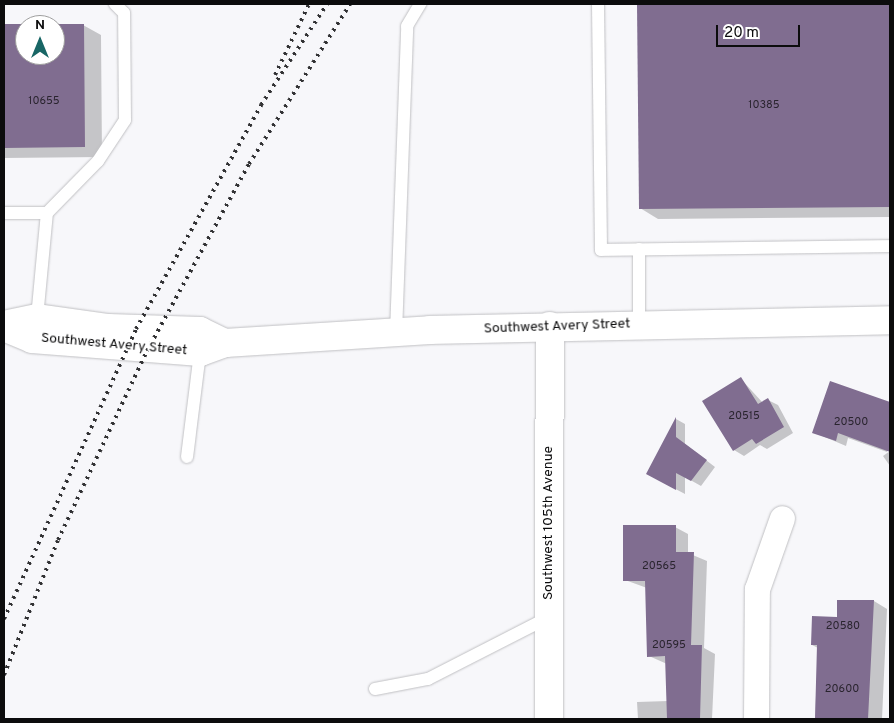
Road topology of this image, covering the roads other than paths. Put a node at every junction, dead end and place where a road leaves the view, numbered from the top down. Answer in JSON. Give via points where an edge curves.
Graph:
{"nodes":[{"id":1,"x":115,"y":4,"type":"edge"},
{"id":2,"x":420,"y":4,"type":"edge"},
{"id":3,"x":598,"y":4,"type":"edge"},
{"id":4,"x":4,"y":213,"type":"edge"},
{"id":5,"x":47,"y":213,"type":"junction"},
{"id":6,"x":890,"y":246,"type":"edge"},
{"id":7,"x":639,"y":249,"type":"junction"},
{"id":8,"x":37,"y":318,"type":"junction"},
{"id":9,"x":890,"y":320,"type":"edge"},
{"id":10,"x":640,"y":324,"type":"junction"},
{"id":11,"x":4,"y":326,"type":"edge"},
{"id":12,"x":550,"y":326,"type":"junction"},
{"id":13,"x":396,"y":333,"type":"junction"},
{"id":14,"x":225,"y":343,"type":"junction"},
{"id":15,"x":200,"y":352,"type":"junction"},
{"id":16,"x":186,"y":457,"type":"dead end"},
{"id":17,"x":782,"y":518,"type":"dead end"},
{"id":18,"x":549,"y":617,"type":"junction"},
{"id":19,"x":375,"y":688,"type":"dead end"},
{"id":20,"x":549,"y":719,"type":"edge"},
{"id":21,"x":756,"y":719,"type":"edge"}],
"edges":[{"from":1,"to":5,"type":"lane","via":[[124,13],[125,120],[98,161]]},
{"from":2,"to":13,"type":"lane","via":[[407,26]]},
{"from":3,"to":7,"type":"lane","via":[[601,250]]},
{"from":4,"to":5,"type":"lane"},
{"from":5,"to":8,"type":"lane"},
{"from":6,"to":7,"type":"lane"},
{"from":7,"to":10,"type":"lane"},
{"from":8,"to":11,"type":"main road","name":"Southwest Avery Street"},
{"from":8,"to":14,"type":"main road","name":"Southwest Avery Street","via":[[108,328],[200,332]]},
{"from":9,"to":10,"type":"main road","name":"Southwest Avery Street"},
{"from":10,"to":12,"type":"main road","name":"Southwest Avery Street"},
{"from":11,"to":15,"type":"main road","name":"Southwest Avery Street","via":[[32,339]]},
{"from":12,"to":13,"type":"main road","name":"Southwest Avery Street"},
{"from":12,"to":18,"type":"main road","name":"Southwest 105th Avenue"},
{"from":13,"to":14,"type":"main road","name":"Southwest Avery Street"},
{"from":14,"to":15,"type":"main road","name":"Southwest Avery Street"},
{"from":15,"to":16,"type":"lane"},
{"from":17,"to":21,"type":"street","via":[[757,589]]},
{"from":18,"to":19,"type":"lane","via":[[428,679]]},
{"from":18,"to":20,"type":"main road","name":"Southwest 105th Avenue"}]}
